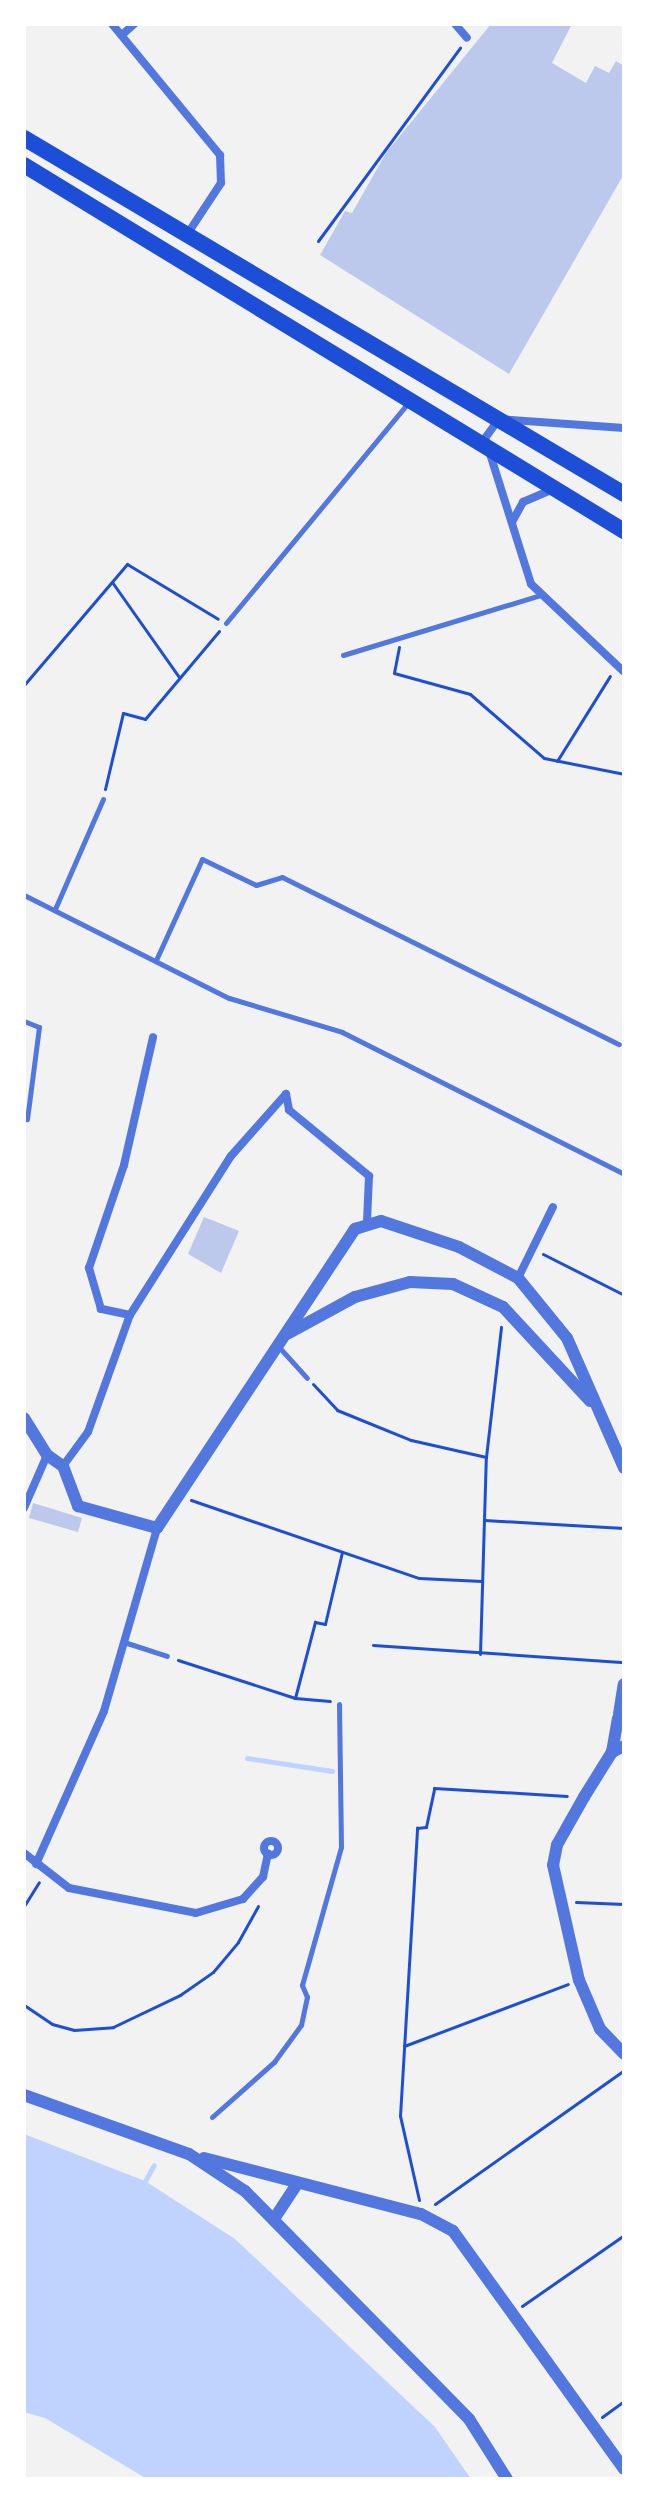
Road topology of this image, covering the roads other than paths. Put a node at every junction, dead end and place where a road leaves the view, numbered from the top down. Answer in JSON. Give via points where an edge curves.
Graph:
{"nodes":[{"id":1,"x":112,"y":24,"type":"edge"},
{"id":2,"x":134,"y":24,"type":"edge"},
{"id":3,"x":455,"y":24,"type":"edge"},
{"id":4,"x":123,"y":34,"type":"junction"},
{"id":5,"x":467,"y":38,"type":"road end"},
{"id":6,"x":24,"y":138,"type":"edge"},
{"id":7,"x":24,"y":165,"type":"edge"},
{"id":8,"x":188,"y":233,"type":"junction"},
{"id":9,"x":413,"y":397,"type":"junction"},
{"id":10,"x":499,"y":419,"type":"junction"},
{"id":11,"x":624,"y":428,"type":"edge"},
{"id":12,"x":485,"y":444,"type":"junction"},
{"id":13,"x":554,"y":489,"type":"junction"},
{"id":14,"x":624,"y":494,"type":"edge"},
{"id":15,"x":512,"y":523,"type":"junction"},
{"id":16,"x":624,"y":531,"type":"edge"},
{"id":17,"x":540,"y":595,"type":"junction"},
{"id":18,"x":226,"y":623,"type":"road end"},
{"id":19,"x":343,"y":655,"type":"dead end"},
{"id":20,"x":621,"y":668,"type":"edge"},
{"id":21,"x":103,"y":799,"type":"road end"},
{"id":22,"x":24,"y":895,"type":"edge"},
{"id":23,"x":55,"y":909,"type":"junction"},
{"id":24,"x":156,"y":960,"type":"junction"},
{"id":25,"x":24,"y":1021,"type":"edge"},
{"id":26,"x":153,"y":1037,"type":"dead end"},
{"id":27,"x":619,"y":1044,"type":"dead end"},
{"id":28,"x":27,"y":1119,"type":"dead end"},
{"id":29,"x":624,"y":1174,"type":"edge"},
{"id":30,"x":553,"y":1207,"type":"dead end"},
{"id":31,"x":367,"y":1222,"type":"junction"},
{"id":32,"x":518,"y":1278,"type":"junction"},
{"id":33,"x":130,"y":1315,"type":"junction"},
{"id":34,"x":551,"y":1315,"type":"junction"},
{"id":35,"x":531,"y":1333,"type":"junction"},
{"id":36,"x":280,"y":1340,"type":"junction"},
{"id":37,"x":307,"y":1378,"type":"road end"},
{"id":38,"x":600,"y":1413,"type":"junction"},
{"id":39,"x":24,"y":1418,"type":"edge"},
{"id":40,"x":47,"y":1455,"type":"junction"},
{"id":41,"x":63,"y":1466,"type":"junction"},
{"id":42,"x":624,"y":1468,"type":"edge"},
{"id":43,"x":24,"y":1508,"type":"edge"},
{"id":44,"x":157,"y":1528,"type":"junction"},
{"id":45,"x":124,"y":1642,"type":"junction"},
{"id":46,"x":167,"y":1656,"type":"road end"},
{"id":47,"x":624,"y":1684,"type":"edge"},
{"id":48,"x":339,"y":1704,"type":"road end"},
{"id":49,"x":620,"y":1713,"type":"edge"},
{"id":50,"x":624,"y":1733,"type":"edge"},
{"id":51,"x":618,"y":1749,"type":"edge"},
{"id":52,"x":24,"y":1853,"type":"edge"},
{"id":53,"x":268,"y":1854,"type":"dead end"},
{"id":54,"x":36,"y":1864,"type":"junction"},
{"id":55,"x":624,"y":2054,"type":"edge"},
{"id":56,"x":24,"y":2095,"type":"edge"},
{"id":57,"x":212,"y":2117,"type":"dead end"},
{"id":58,"x":189,"y":2154,"type":"junction"},
{"id":59,"x":297,"y":2184,"type":"junction"},
{"id":60,"x":274,"y":2219,"type":"junction"},
{"id":61,"x":624,"y":2469,"type":"edge"},
{"id":62,"x":507,"y":2479,"type":"edge"}],
"edges":[{"from":1,"to":4,"type":"street"},
{"from":2,"to":4,"type":"street"},
{"from":3,"to":5,"type":"street"},
{"from":4,"to":8,"type":"street","via":[[220,155],[221,183]]},
{"from":6,"to":8,"type":"main road"},
{"from":7,"to":9,"type":"main road"},
{"from":8,"to":10,"type":"main road"},
{"from":9,"to":12,"type":"main road"},
{"from":9,"to":18,"type":"lane"},
{"from":10,"to":11,"type":"street"},
{"from":10,"to":12,"type":"street","via":[[487,431]]},
{"from":10,"to":14,"type":"main road"},
{"from":12,"to":13,"type":"main road"},
{"from":12,"to":15,"type":"street"},
{"from":13,"to":15,"type":"street","via":[[523,502]]},
{"from":13,"to":16,"type":"main road"},
{"from":15,"to":17,"type":"street","via":[[526,576]]},
{"from":17,"to":19,"type":"lane","via":[[401,642]]},
{"from":17,"to":20,"type":"street"},
{"from":21,"to":23,"type":"lane"},
{"from":22,"to":23,"type":"lane"},
{"from":23,"to":24,"type":"lane"},
{"from":24,"to":27,"type":"lane","via":[[202,859],[256,885],[282,877]]},
{"from":24,"to":29,"type":"lane","via":[[229,998],[342,1032]]},
{"from":25,"to":28,"type":"lane","via":[[39,1027]]},
{"from":26,"to":33,"type":"street","via":[[124,1165],[89,1268],[101,1309]]},
{"from":30,"to":32,"type":"street"},
{"from":31,"to":32,"type":"street","via":[[381,1221],[459,1247]]},
{"from":31,"to":33,"type":"street","via":[[370,1180],[289,1110],[286,1094],[253,1127]]},
{"from":31,"to":36,"type":"street","via":[[355,1229]]},
{"from":32,"to":34,"type":"street"},
{"from":33,"to":41,"type":"street","via":[[88,1432]]},
{"from":34,"to":35,"type":"street"},
{"from":34,"to":38,"type":"street","via":[[567,1338]]},
{"from":35,"to":36,"type":"street","via":[[478,1293],[432,1281],[355,1297]]},
{"from":35,"to":38,"type":"street"},
{"from":36,"to":37,"type":"lane"},
{"from":36,"to":44,"type":"street"},
{"from":38,"to":42,"type":"street"},
{"from":39,"to":40,"type":"street"},
{"from":40,"to":41,"type":"street"},
{"from":40,"to":43,"type":"street"},
{"from":41,"to":44,"type":"street","via":[[78,1506]]},
{"from":44,"to":45,"type":"street"},
{"from":45,"to":46,"type":"lane"},
{"from":45,"to":54,"type":"street","via":[[89,1752]]},
{"from":47,"to":49,"type":"street"},
{"from":48,"to":57,"type":"lane","via":[[341,1847],[302,1985],[307,1997],[301,2025],[274,2062]]},
{"from":49,"to":50,"type":"street"},
{"from":49,"to":51,"type":"street"},
{"from":51,"to":55,"type":"street","via":[[584,1797],[554,1854],[559,1902],[579,1980],[600,2029]]},
{"from":52,"to":54,"type":"street"},
{"from":53,"to":54,"type":"street","via":[[263,1877],[243,1899],[215,1910],[188,1912],[77,1891]]},
{"from":56,"to":58,"type":"street"},
{"from":58,"to":59,"type":"street"},
{"from":58,"to":60,"type":"street","via":[[245,2191]]},
{"from":59,"to":60,"type":"street"},
{"from":59,"to":61,"type":"street","via":[[421,2214],[453,2231]]},
{"from":60,"to":62,"type":"street","via":[[469,2419]]}]}
